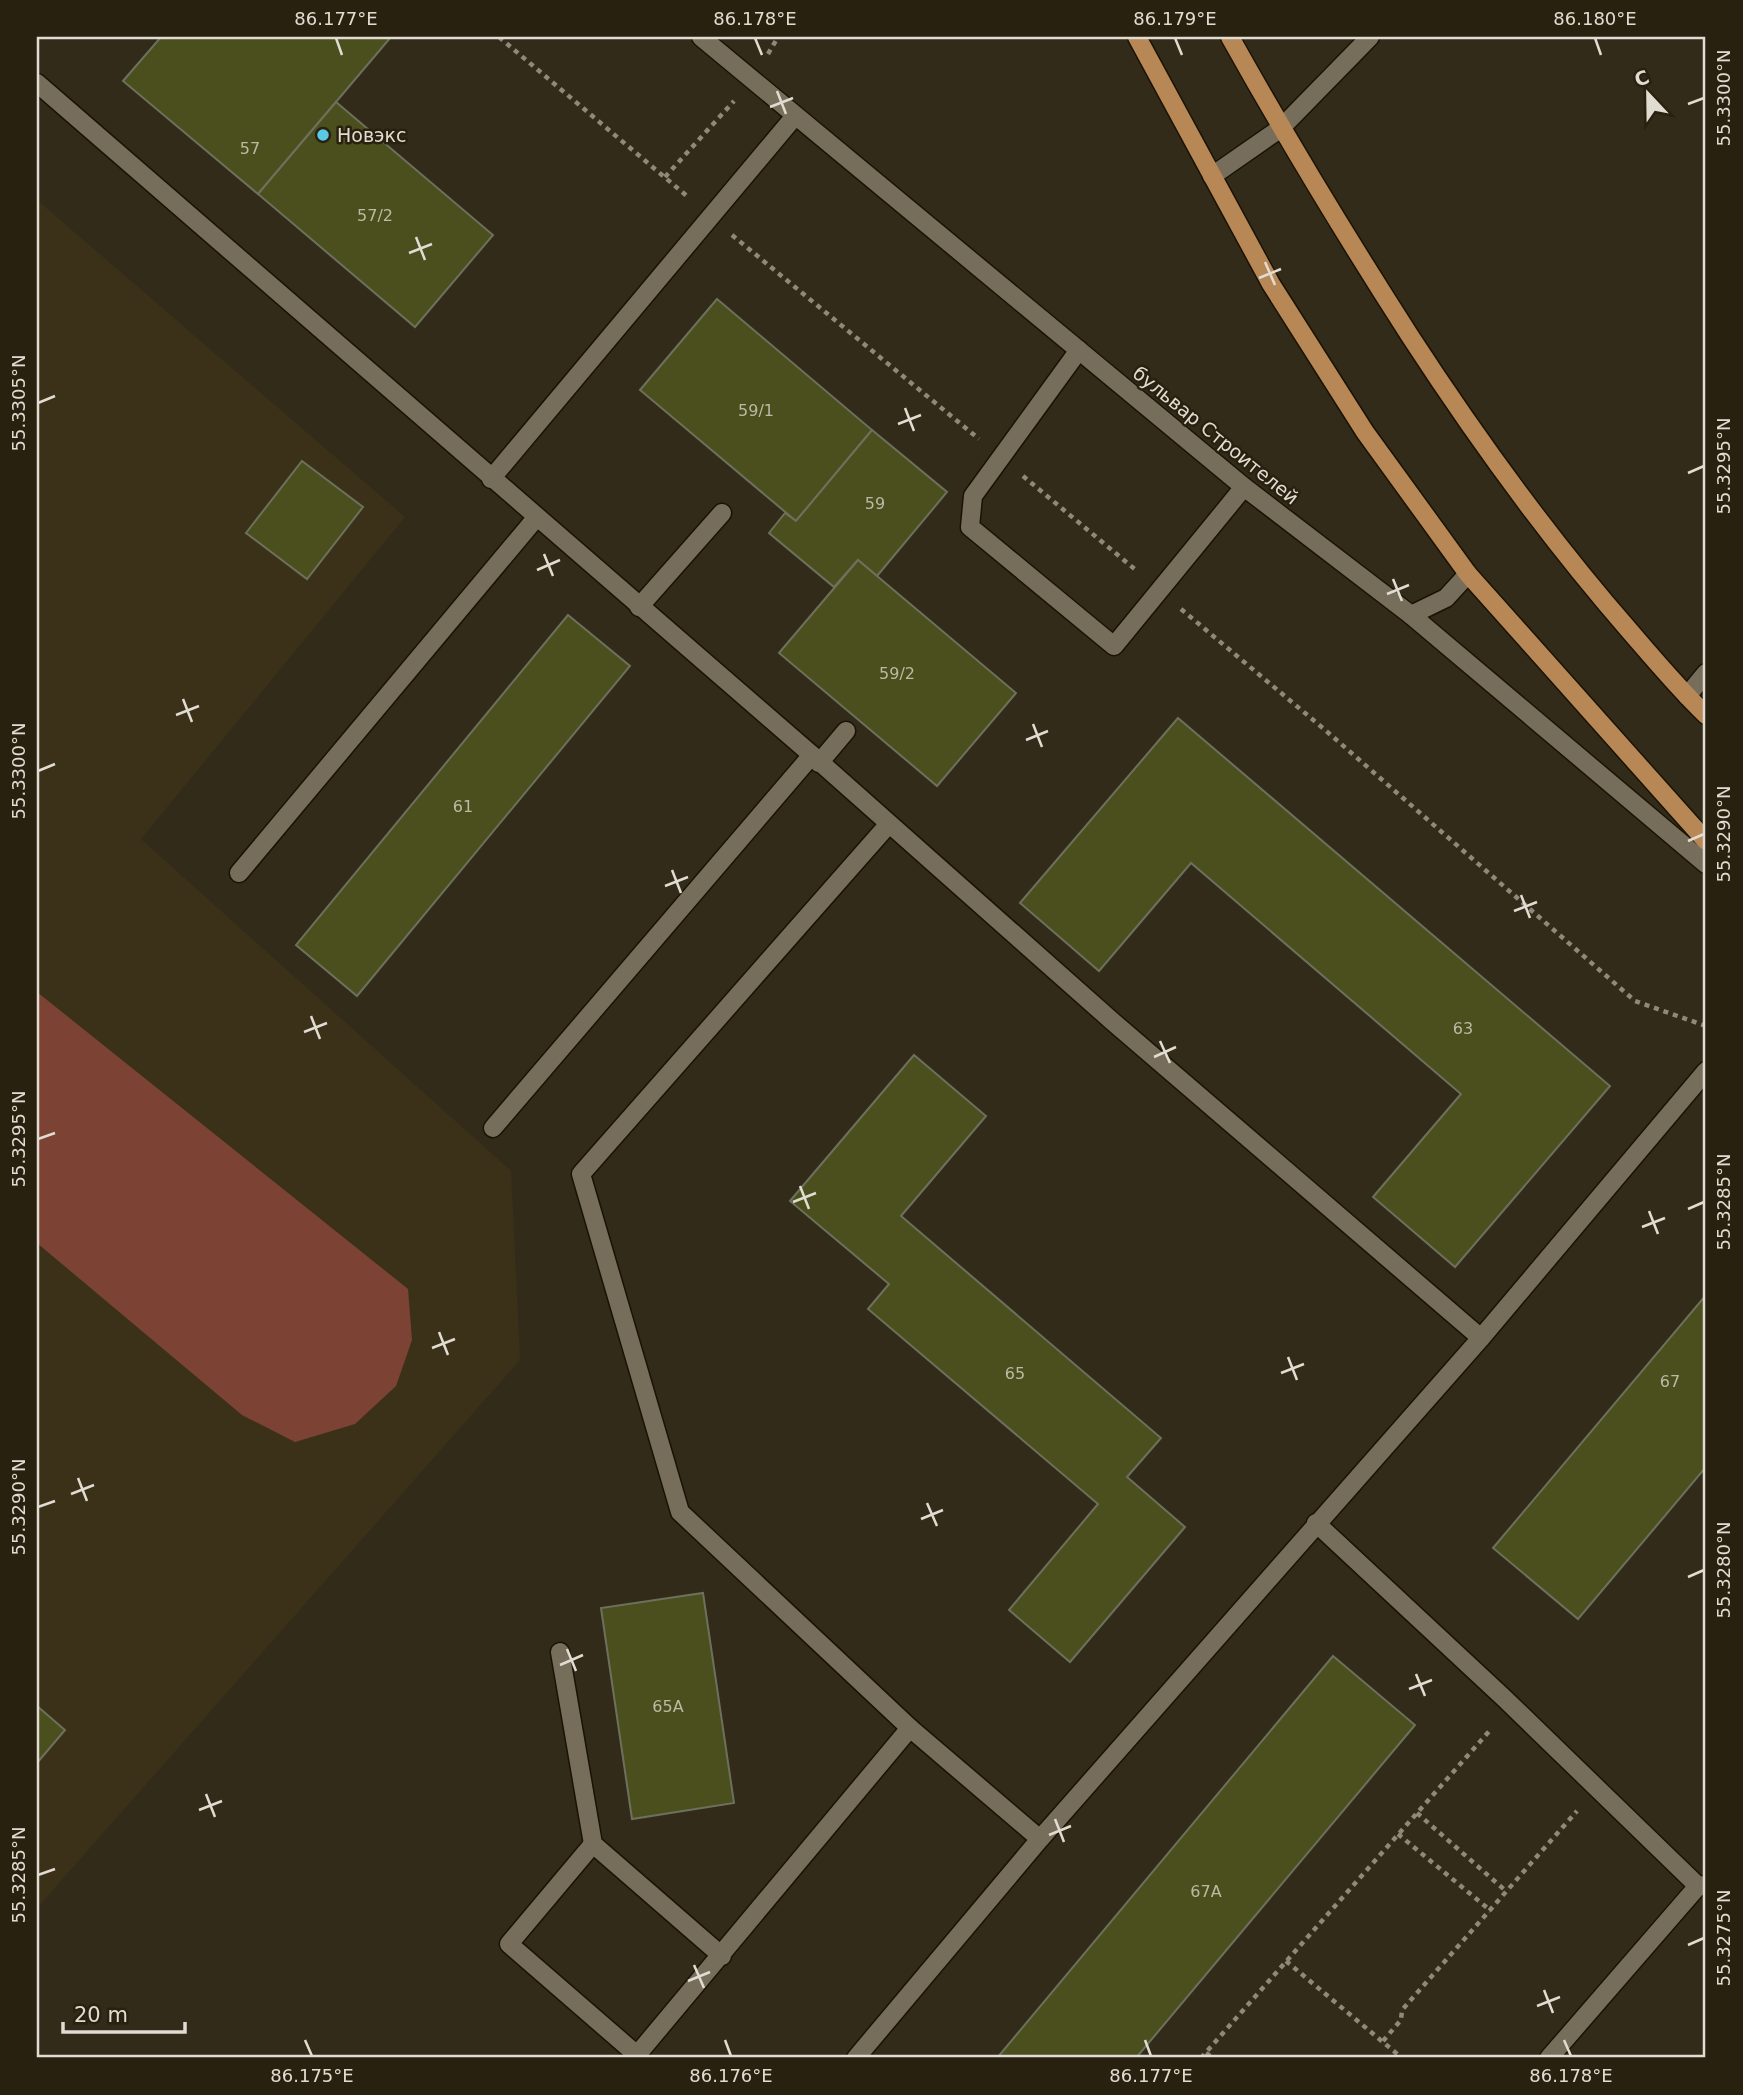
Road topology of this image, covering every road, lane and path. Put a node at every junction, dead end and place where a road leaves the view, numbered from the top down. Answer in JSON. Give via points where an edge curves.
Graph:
{"nodes":[{"id":1,"x":499,"y":37,"type":"edge"},
{"id":2,"x":701,"y":37,"type":"edge"},
{"id":3,"x":778,"y":37,"type":"edge"},
{"id":4,"x":1137,"y":37,"type":"edge"},
{"id":5,"x":1230,"y":37,"type":"edge"},
{"id":6,"x":1370,"y":37,"type":"edge"},
{"id":7,"x":753,"y":81,"type":"junction"},
{"id":8,"x":37,"y":83,"type":"edge"},
{"id":9,"x":795,"y":116,"type":"junction"},
{"id":10,"x":1280,"y":128,"type":"junction"},
{"id":11,"x":1212,"y":176,"type":"junction"},
{"id":12,"x":665,"y":177,"type":"junction"},
{"id":13,"x":709,"y":215,"type":"junction"},
{"id":14,"x":1079,"y":350,"type":"junction"},
{"id":15,"x":999,"y":456,"type":"junction"},
{"id":16,"x":491,"y":479,"type":"junction"},
{"id":17,"x":1244,"y":487,"type":"junction"},
{"id":18,"x":722,"y":513,"type":"dead end"},
{"id":19,"x":536,"y":518,"type":"junction"},
{"id":20,"x":1468,"y":574,"type":"junction"},
{"id":21,"x":1160,"y":591,"type":"junction"},
{"id":22,"x":639,"y":607,"type":"junction"},
{"id":23,"x":1410,"y":615,"type":"junction"},
{"id":24,"x":1706,"y":673,"type":"edge"},
{"id":25,"x":1687,"y":696,"type":"junction"},
{"id":26,"x":1706,"y":715,"type":"edge"},
{"id":27,"x":846,"y":731,"type":"dead end"},
{"id":28,"x":816,"y":759,"type":"junction"},
{"id":29,"x":888,"y":825,"type":"junction"},
{"id":30,"x":1706,"y":841,"type":"edge"},
{"id":31,"x":1706,"y":864,"type":"edge"},
{"id":32,"x":239,"y":873,"type":"dead end"},
{"id":33,"x":1706,"y":1026,"type":"edge"},
{"id":34,"x":1706,"y":1071,"type":"edge"},
{"id":35,"x":493,"y":1128,"type":"dead end"},
{"id":36,"x":1482,"y":1338,"type":"junction"},
{"id":37,"x":1316,"y":1523,"type":"junction"},
{"id":38,"x":560,"y":1652,"type":"dead end"},
{"id":39,"x":1512,"y":1706,"type":"junction"},
{"id":40,"x":910,"y":1728,"type":"junction"},
{"id":41,"x":1597,"y":1788,"type":"junction"},
{"id":42,"x":1417,"y":1813,"type":"junction"},
{"id":43,"x":1398,"y":1834,"type":"junction"},
{"id":44,"x":1040,"y":1839,"type":"junction"},
{"id":45,"x":593,"y":1844,"type":"junction"},
{"id":46,"x":1702,"y":1886,"type":"edge"},
{"id":47,"x":1507,"y":1892,"type":"junction"},
{"id":48,"x":1491,"y":1911,"type":"junction"},
{"id":49,"x":722,"y":1955,"type":"junction"},
{"id":50,"x":1286,"y":1961,"type":"junction"},
{"id":51,"x":1383,"y":2041,"type":"junction"},
{"id":52,"x":1206,"y":2053,"type":"junction"},
{"id":53,"x":856,"y":2058,"type":"edge"},
{"id":54,"x":1201,"y":2058,"type":"edge"},
{"id":55,"x":1213,"y":2058,"type":"edge"},
{"id":56,"x":1402,"y":2058,"type":"edge"},
{"id":57,"x":1549,"y":2058,"type":"edge"}],
"edges":[{"from":1,"to":12,"type":"path"},
{"from":2,"to":7,"type":"street","name":"бульвар Строителей"},
{"from":3,"to":7,"type":"path"},
{"from":4,"to":11,"type":"main road"},
{"from":5,"to":10,"type":"main road"},
{"from":6,"to":10,"type":"street"},
{"from":7,"to":9,"type":"street","name":"бульвар Строителей"},
{"from":7,"to":12,"type":"path"},
{"from":8,"to":16,"type":"street"},
{"from":9,"to":13,"type":"street"},
{"from":9,"to":14,"type":"street","name":"бульвар Строителей"},
{"from":10,"to":11,"type":"street"},
{"from":10,"to":25,"type":"main road","via":[[1453,402],[1523,503]]},
{"from":11,"to":20,"type":"main road","via":[[1271,284],[1358,421]]},
{"from":12,"to":13,"type":"path"},
{"from":13,"to":15,"type":"path"},
{"from":13,"to":16,"type":"street"},
{"from":14,"to":15,"type":"street"},
{"from":14,"to":17,"type":"street","name":"бульвар Строителей"},
{"from":15,"to":21,"type":"path"},
{"from":15,"to":21,"type":"street","via":[[973,496],[970,527],[1114,646]]},
{"from":16,"to":19,"type":"street"},
{"from":17,"to":21,"type":"street"},
{"from":17,"to":23,"type":"street","name":"бульвар Строителей"},
{"from":18,"to":22,"type":"street"},
{"from":19,"to":22,"type":"street"},
{"from":19,"to":32,"type":"street"},
{"from":20,"to":23,"type":"street","via":[[1446,598]]},
{"from":20,"to":30,"type":"main road"},
{"from":21,"to":33,"type":"path","via":[[1635,1001]]},
{"from":22,"to":28,"type":"street"},
{"from":23,"to":31,"type":"street","name":"бульвар Строителей"},
{"from":24,"to":25,"type":"street"},
{"from":25,"to":26,"type":"main road"},
{"from":27,"to":28,"type":"street"},
{"from":28,"to":29,"type":"street"},
{"from":28,"to":35,"type":"street"},
{"from":29,"to":36,"type":"street"},
{"from":29,"to":40,"type":"street","via":[[581,1174],[680,1512]]},
{"from":34,"to":36,"type":"street"},
{"from":36,"to":37,"type":"street"},
{"from":37,"to":39,"type":"street"},
{"from":37,"to":44,"type":"street"},
{"from":38,"to":45,"type":"street"},
{"from":39,"to":41,"type":"street"},
{"from":39,"to":42,"type":"path"},
{"from":40,"to":44,"type":"street"},
{"from":40,"to":49,"type":"street"},
{"from":41,"to":46,"type":"street"},
{"from":41,"to":47,"type":"path"},
{"from":42,"to":43,"type":"path"},
{"from":42,"to":47,"type":"path"},
{"from":43,"to":48,"type":"path"},
{"from":43,"to":50,"type":"path"},
{"from":44,"to":53,"type":"street"},
{"from":45,"to":49,"type":"street"},
{"from":45,"to":49,"type":"street","via":[[509,1944],[627,2047],[637,2055]]},
{"from":46,"to":57,"type":"street"},
{"from":47,"to":48,"type":"path"},
{"from":48,"to":51,"type":"path","via":[[1402,2010],[1401,2020]]},
{"from":50,"to":51,"type":"path"},
{"from":50,"to":52,"type":"path"},
{"from":51,"to":56,"type":"path"},
{"from":52,"to":54,"type":"path"},
{"from":52,"to":55,"type":"path"}]}
